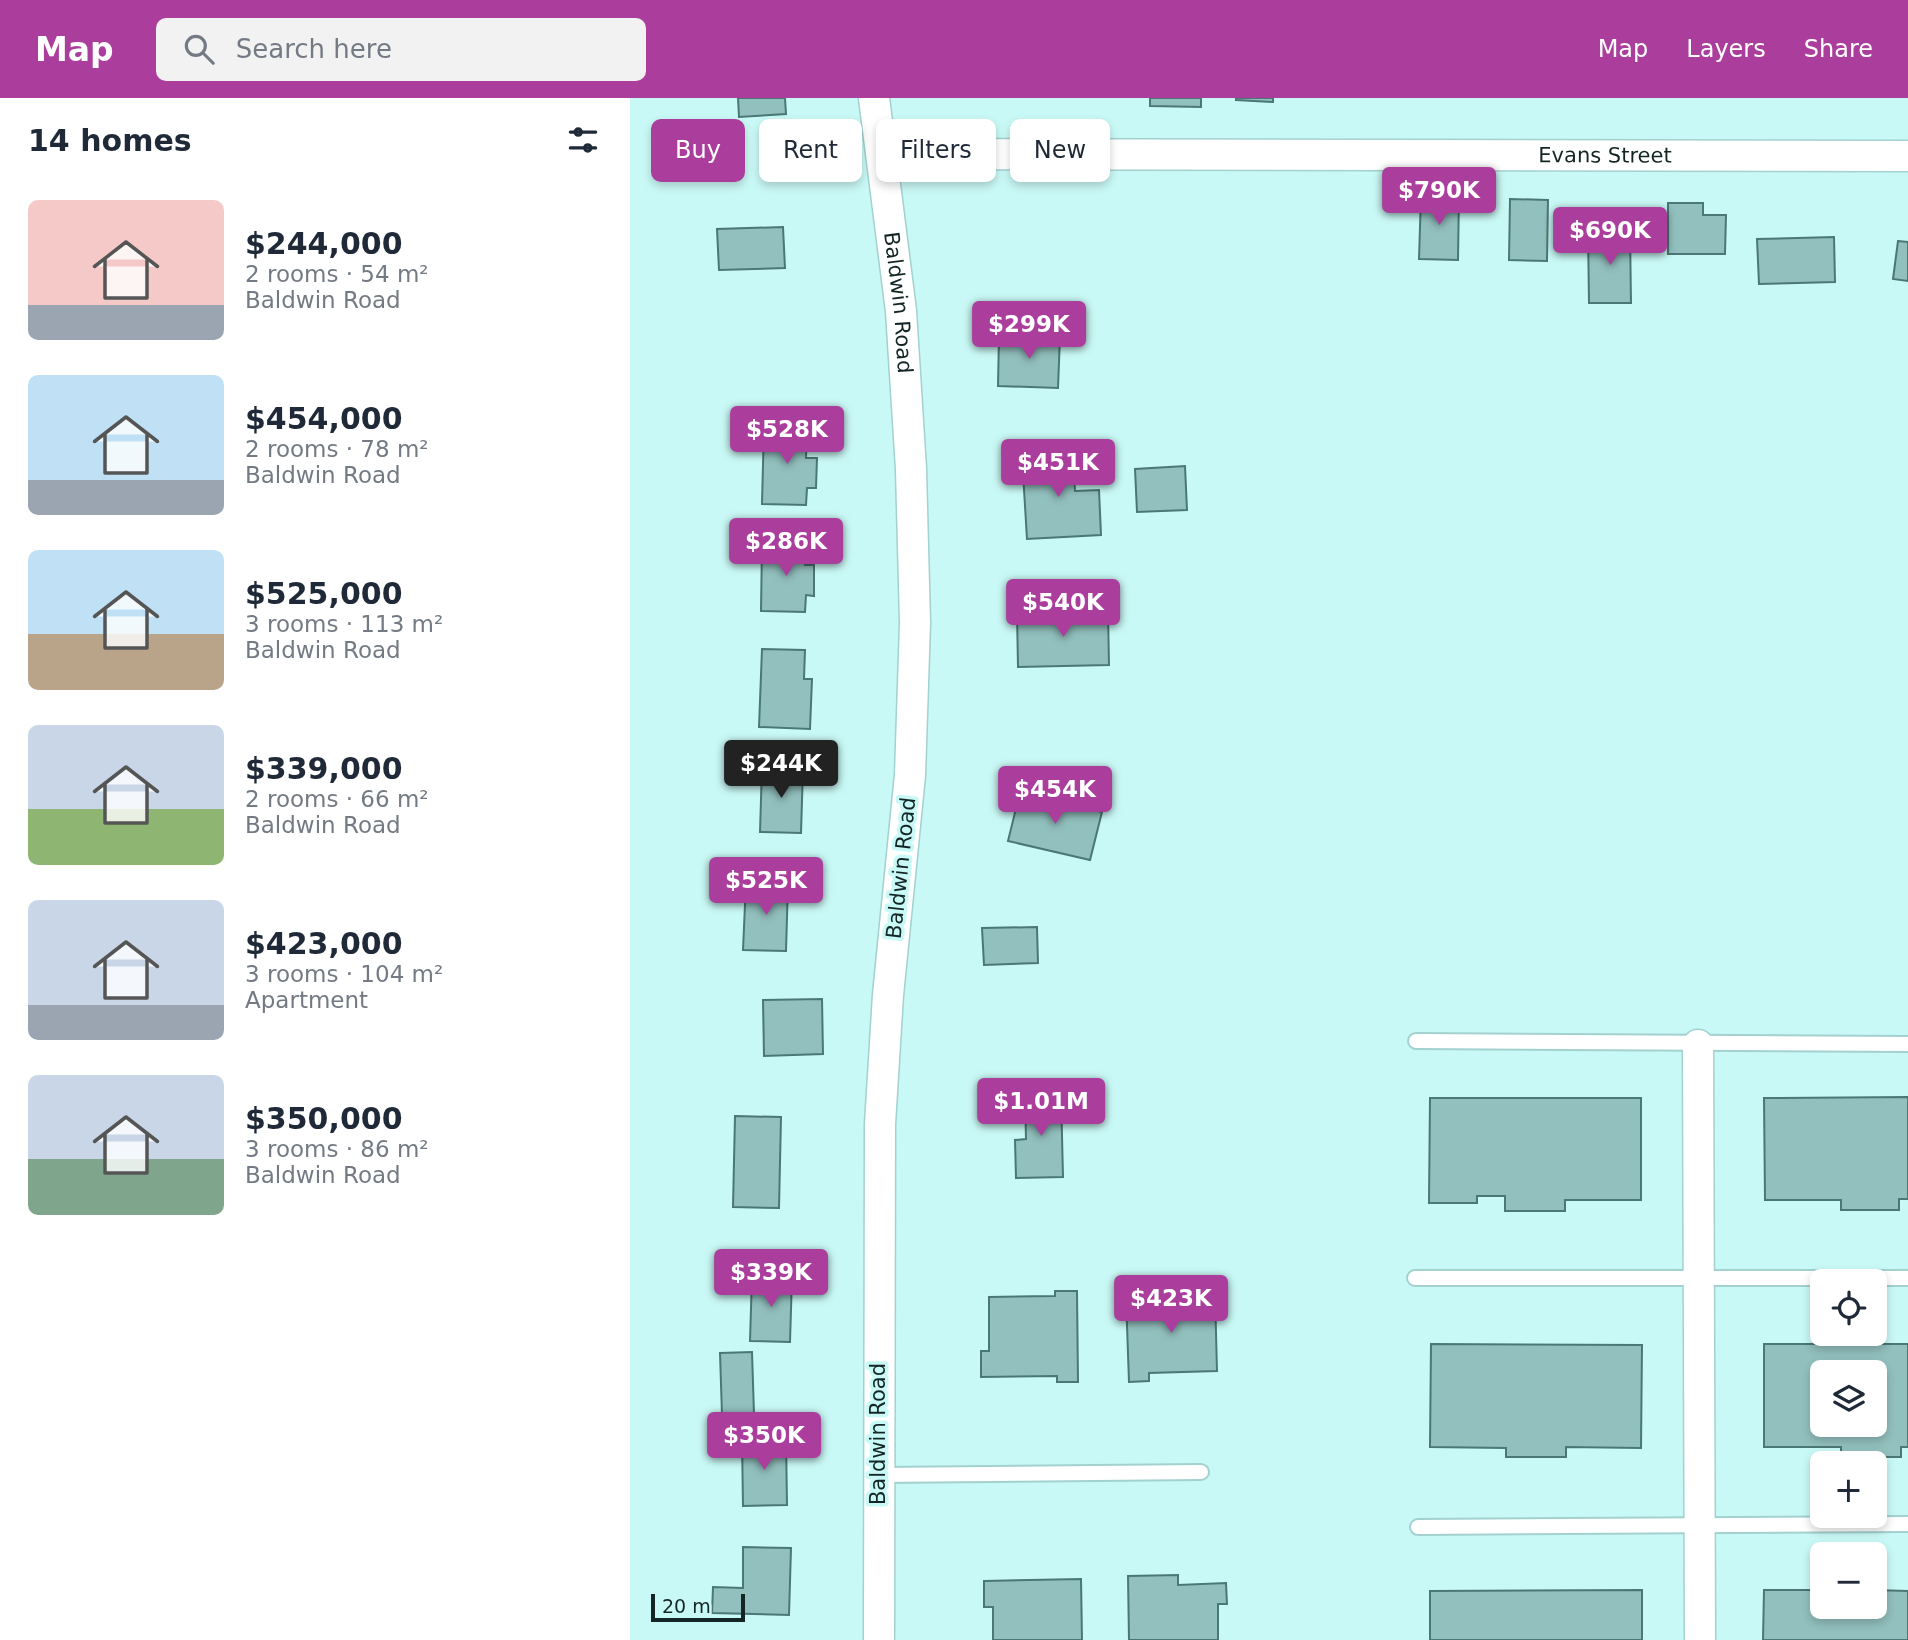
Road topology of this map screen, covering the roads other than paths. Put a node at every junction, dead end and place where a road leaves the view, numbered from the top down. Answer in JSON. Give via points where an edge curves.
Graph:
{"nodes":[{"id":1,"x":874,"y":98,"type":"edge"},
{"id":2,"x":877,"y":119,"type":"edge"},
{"id":3,"x":996,"y":155,"type":"edge"},
{"id":4,"x":1908,"y":156,"type":"edge"},
{"id":5,"x":885,"y":182,"type":"edge"},
{"id":6,"x":1416,"y":1041,"type":"dead end"},
{"id":7,"x":1908,"y":1044,"type":"edge"},
{"id":8,"x":1698,"y":1045,"type":"junction"},
{"id":9,"x":1415,"y":1278,"type":"dead end"},
{"id":10,"x":1908,"y":1278,"type":"edge"},
{"id":11,"x":1699,"y":1279,"type":"junction"},
{"id":12,"x":1201,"y":1472,"type":"dead end"},
{"id":13,"x":878,"y":1475,"type":"junction"},
{"id":14,"x":1908,"y":1524,"type":"edge"},
{"id":15,"x":1700,"y":1525,"type":"junction"},
{"id":16,"x":1418,"y":1527,"type":"dead end"},
{"id":17,"x":879,"y":1640,"type":"edge"},
{"id":18,"x":1700,"y":1640,"type":"edge"}],
"edges":[{"from":1,"to":2,"type":"street","name":"Baldwin Road"},
{"from":3,"to":4,"type":"street","name":"Evans Street"},
{"from":5,"to":13,"type":"street","name":"Baldwin Road","via":[[901,311],[915,624],[910,775],[880,1125]]},
{"from":6,"to":8,"type":"lane"},
{"from":7,"to":8,"type":"lane"},
{"from":8,"to":11,"type":"street"},
{"from":9,"to":11,"type":"lane"},
{"from":10,"to":11,"type":"lane"},
{"from":11,"to":15,"type":"street"},
{"from":12,"to":13,"type":"lane"},
{"from":13,"to":17,"type":"street","name":"Baldwin Road"},
{"from":14,"to":15,"type":"lane"},
{"from":15,"to":16,"type":"lane"},
{"from":15,"to":18,"type":"street"}]}
